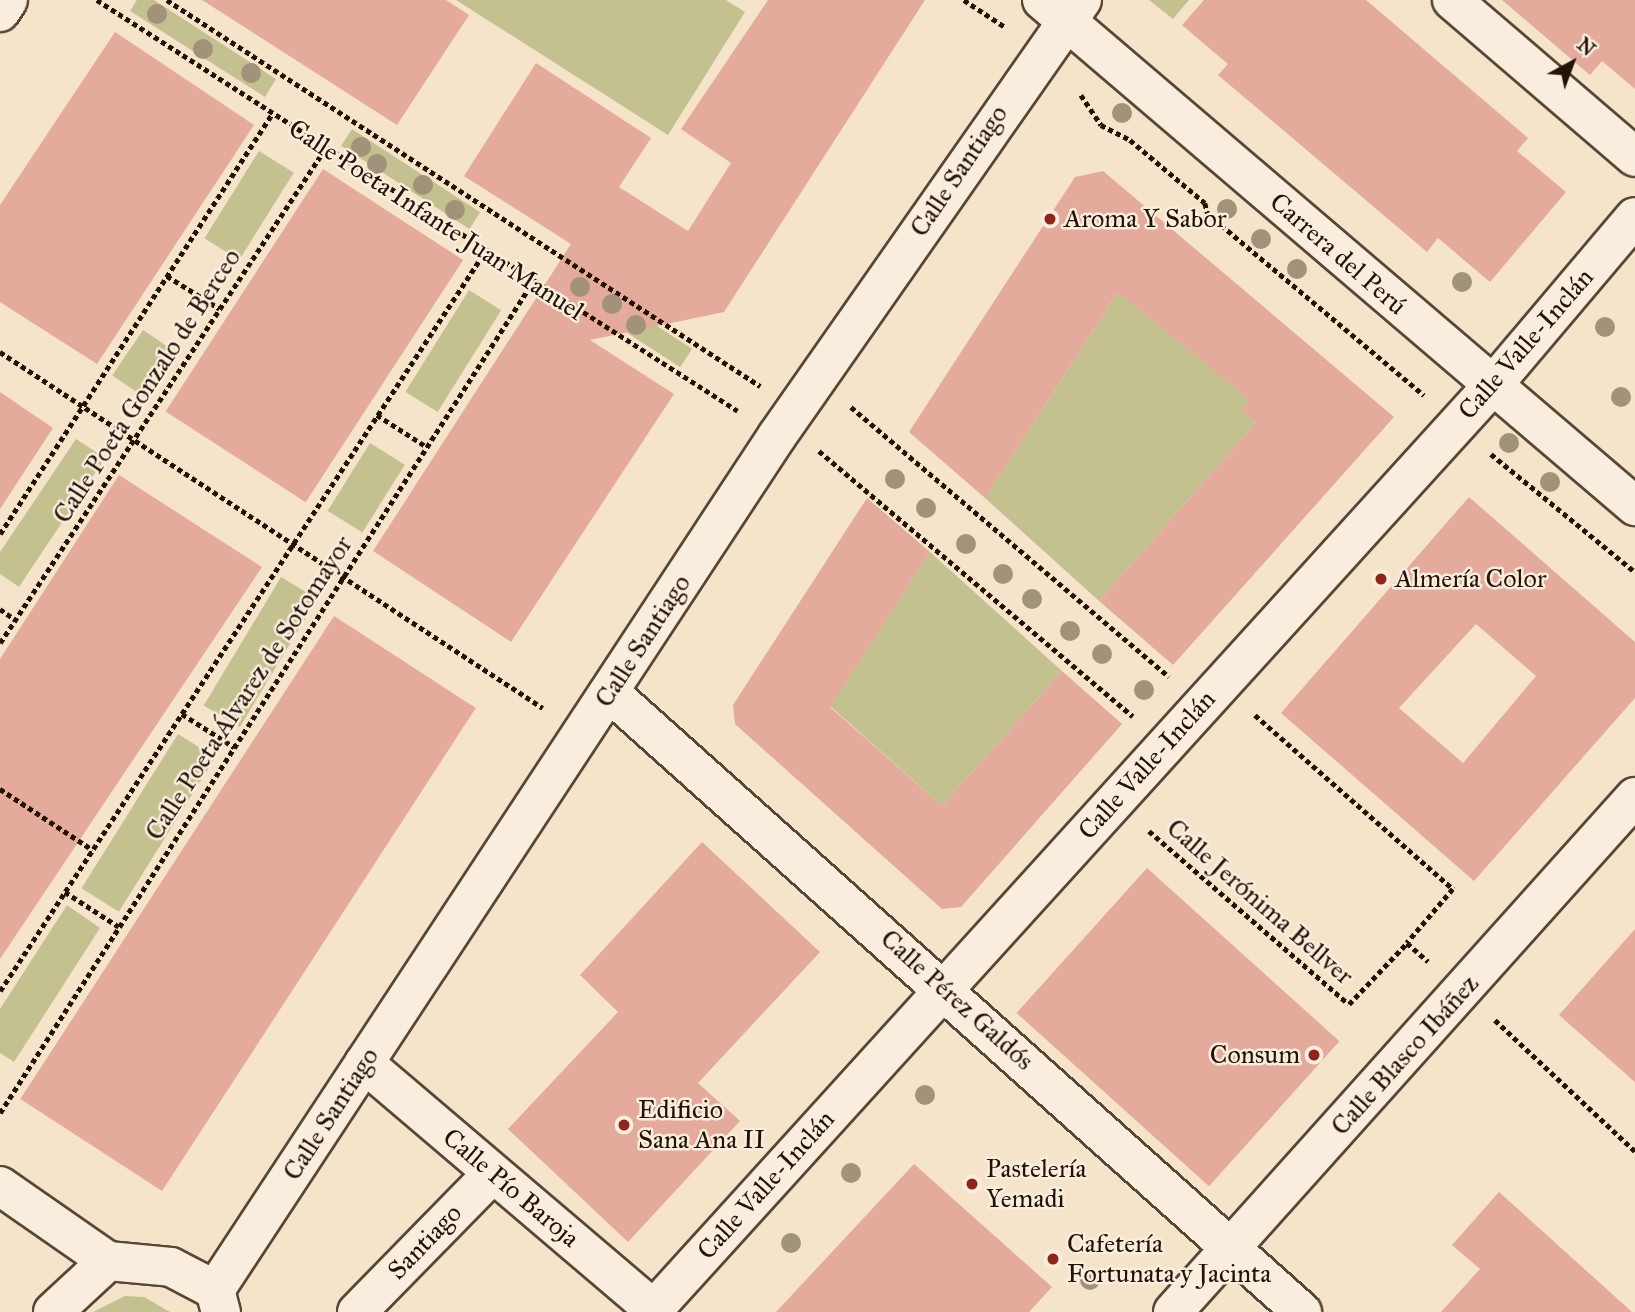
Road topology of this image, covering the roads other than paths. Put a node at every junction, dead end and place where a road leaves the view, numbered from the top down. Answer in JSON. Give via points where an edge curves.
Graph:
{"nodes":[{"id":1,"x":8,"y":0,"type":"edge"},
{"id":2,"x":1452,"y":0,"type":"edge"},
{"id":3,"x":1063,"y":7,"type":"edge"},
{"id":4,"x":0,"y":12,"type":"edge"},
{"id":5,"x":1635,"y":157,"type":"edge"},
{"id":6,"x":1635,"y":217,"type":"edge"},
{"id":7,"x":1492,"y":386,"type":"junction"},
{"id":8,"x":1635,"y":506,"type":"edge"},
{"id":9,"x":609,"y":692,"type":"junction"},
{"id":10,"x":1635,"y":797,"type":"edge"},
{"id":11,"x":944,"y":987,"type":"junction"},
{"id":12,"x":365,"y":1063,"type":"junction"},
{"id":13,"x":493,"y":1173,"type":"junction"},
{"id":14,"x":0,"y":1186,"type":"edge"},
{"id":15,"x":1231,"y":1249,"type":"junction"},
{"id":16,"x":108,"y":1261,"type":"junction"},
{"id":17,"x":218,"y":1301,"type":"edge"},
{"id":18,"x":656,"y":1311,"type":"edge"},
{"id":19,"x":53,"y":1312,"type":"edge"},
{"id":20,"x":357,"y":1312,"type":"edge"},
{"id":21,"x":1173,"y":1312,"type":"edge"},
{"id":22,"x":1302,"y":1312,"type":"edge"}],
"edges":[{"from":1,"to":4,"type":"street"},
{"from":2,"to":5,"type":"street"},
{"from":3,"to":7,"type":"street","name":"Carrera del Perú"},
{"from":3,"to":9,"type":"street","name":"Calle Santiago"},
{"from":6,"to":7,"type":"street","name":"Calle Valle-Inclán"},
{"from":7,"to":8,"type":"street","name":"Carrera del Perú"},
{"from":7,"to":11,"type":"street","name":"Calle Valle-Inclán"},
{"from":9,"to":11,"type":"street","name":"Calle Pérez Galdós"},
{"from":9,"to":12,"type":"street","name":"Calle Santiago"},
{"from":10,"to":15,"type":"street","name":"Calle Blasco Ibáñez"},
{"from":11,"to":15,"type":"street","name":"Calle Pérez Galdós"},
{"from":11,"to":18,"type":"street","name":"Calle Valle-Inclán"},
{"from":12,"to":13,"type":"street","name":"Calle Pío Baroja"},
{"from":12,"to":17,"type":"street","name":"Calle Santiago"},
{"from":13,"to":18,"type":"street","name":"Calle Pío Baroja"},
{"from":13,"to":20,"type":"street","name":"Santiago"},
{"from":14,"to":16,"type":"street"},
{"from":15,"to":21,"type":"street","name":"Calle Blasco Ibáñez"},
{"from":15,"to":22,"type":"street","name":"Calle Pérez Galdós"},
{"from":16,"to":17,"type":"street","via":[[149,1261]]},
{"from":16,"to":19,"type":"street"}]}
